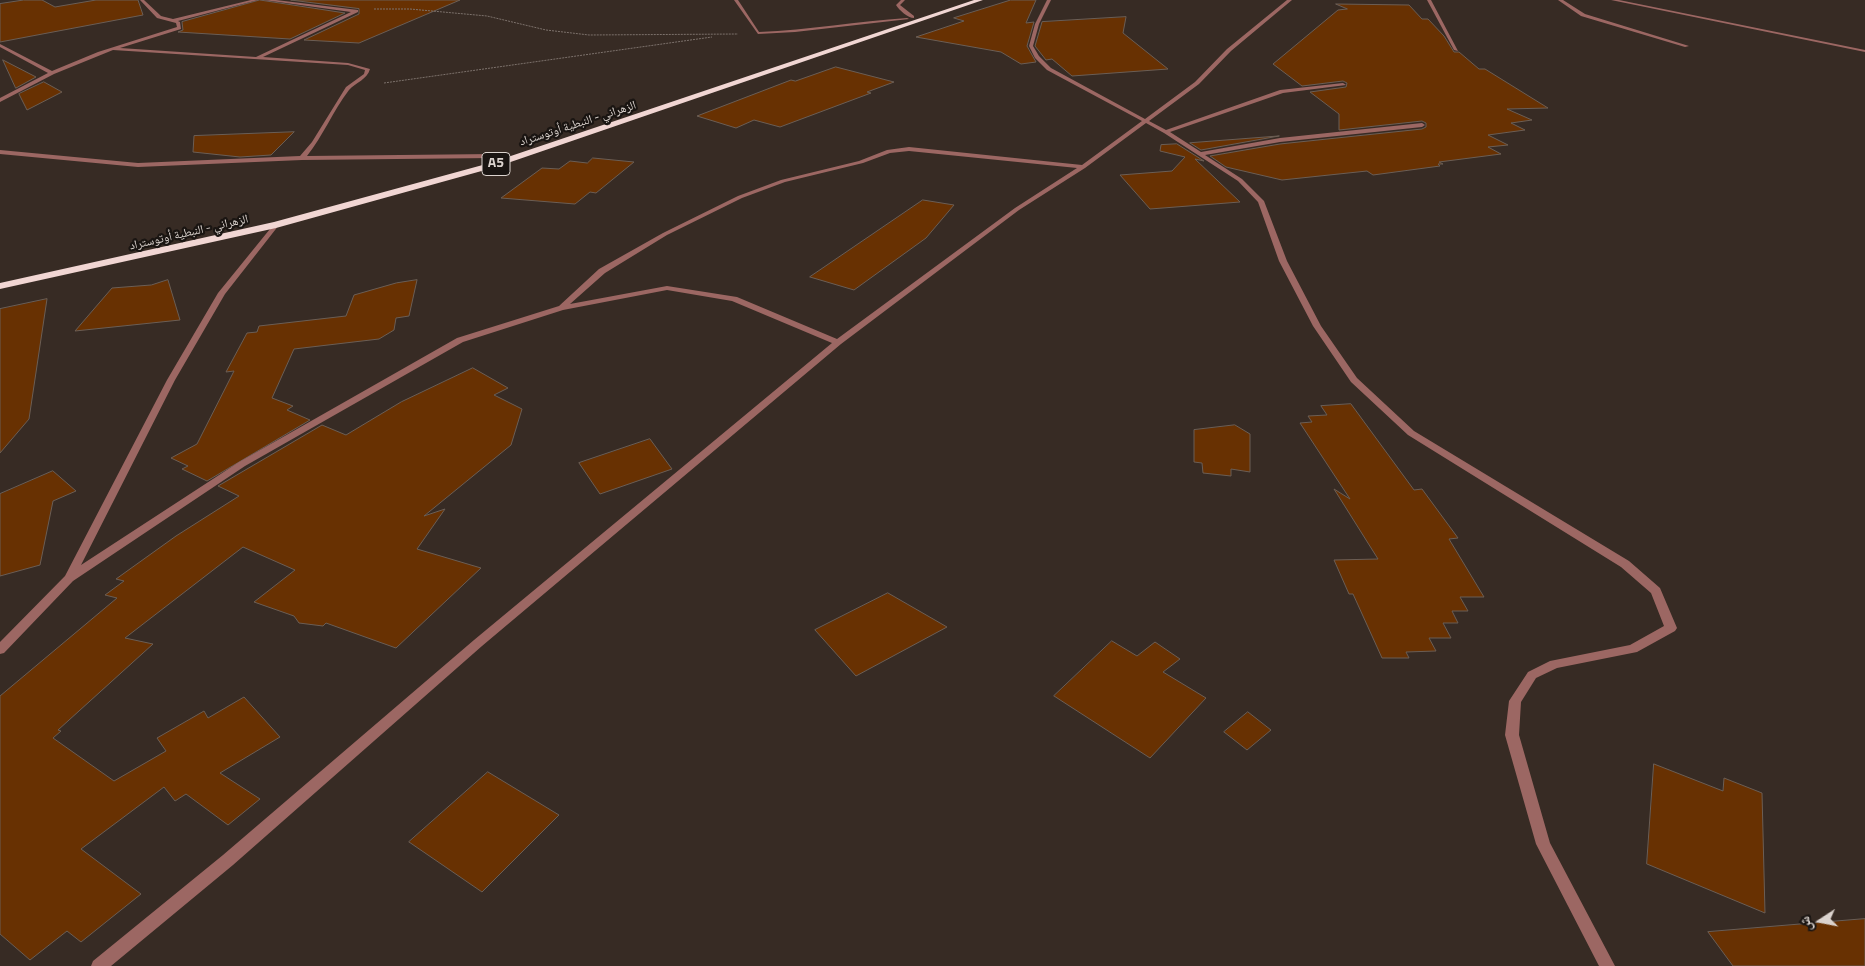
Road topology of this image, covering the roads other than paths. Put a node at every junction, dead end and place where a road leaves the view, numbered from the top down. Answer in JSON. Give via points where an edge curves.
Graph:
{"nodes":[{"id":1,"x":153,"y":0,"type":"edge"},
{"id":2,"x":256,"y":0,"type":"edge"},
{"id":3,"x":266,"y":0,"type":"edge"},
{"id":4,"x":736,"y":0,"type":"edge"},
{"id":5,"x":903,"y":0,"type":"edge"},
{"id":6,"x":980,"y":0,"type":"edge"},
{"id":7,"x":1049,"y":0,"type":"edge"},
{"id":8,"x":1290,"y":0,"type":"edge"},
{"id":9,"x":1429,"y":0,"type":"edge"},
{"id":10,"x":1560,"y":0,"type":"edge"},
{"id":11,"x":1613,"y":0,"type":"edge"},
{"id":12,"x":142,"y":1,"type":"edge"},
{"id":13,"x":961,"y":2,"type":"edge"},
{"id":14,"x":923,"y":13,"type":"junction"},
{"id":15,"x":935,"y":15,"type":"junction"},
{"id":16,"x":909,"y":18,"type":"junction"},
{"id":17,"x":171,"y":21,"type":"junction"},
{"id":18,"x":0,"y":45,"type":"edge"},
{"id":19,"x":1687,"y":46,"type":"dead end"},
{"id":20,"x":113,"y":49,"type":"junction"},
{"id":21,"x":1456,"y":50,"type":"dead end"},
{"id":22,"x":1865,"y":51,"type":"edge"},
{"id":23,"x":257,"y":58,"type":"junction"},
{"id":24,"x":52,"y":73,"type":"junction"},
{"id":25,"x":1343,"y":85,"type":"dead end"},
{"id":26,"x":0,"y":100,"type":"edge"},
{"id":27,"x":1146,"y":120,"type":"junction"},
{"id":28,"x":1422,"y":125,"type":"dead end"},
{"id":29,"x":1166,"y":132,"type":"junction"},
{"id":30,"x":0,"y":152,"type":"edge"},
{"id":31,"x":1200,"y":154,"type":"junction"},
{"id":32,"x":493,"y":156,"type":"junction"},
{"id":33,"x":302,"y":158,"type":"junction"},
{"id":34,"x":1082,"y":167,"type":"junction"},
{"id":35,"x":276,"y":225,"type":"junction"},
{"id":36,"x":0,"y":276,"type":"edge"},
{"id":37,"x":0,"y":286,"type":"edge"},
{"id":38,"x":561,"y":308,"type":"junction"},
{"id":39,"x":838,"y":342,"type":"junction"},
{"id":40,"x":69,"y":578,"type":"junction"},
{"id":41,"x":0,"y":650,"type":"edge"},
{"id":42,"x":99,"y":966,"type":"edge"},
{"id":43,"x":1607,"y":966,"type":"edge"}],
"edges":[{"from":1,"to":12,"type":"street"},
{"from":2,"to":17,"type":"street"},
{"from":3,"to":23,"type":"street","via":[[356,11]]},
{"from":4,"to":16,"type":"street","via":[[758,33]]},
{"from":5,"to":16,"type":"street","via":[[898,5]]},
{"from":6,"to":13,"type":"highway","name":"الزهراني - النبطية أوتوستراد","number":"A5"},
{"from":7,"to":27,"type":"street","via":[[1036,24],[1031,46],[1037,58],[1049,69]]},
{"from":8,"to":27,"type":"street","via":[[1229,50],[1197,83]]},
{"from":9,"to":21,"type":"street"},
{"from":10,"to":19,"type":"street","via":[[1583,15]]},
{"from":11,"to":22,"type":"street"},
{"from":12,"to":17,"type":"street","via":[[159,17]]},
{"from":13,"to":14,"type":"highway","name":"الزهراني - النبطية أوتوستراد","number":"A5"},
{"from":13,"to":15,"type":"highway","name":"الزهراني - النبطية أوتوستراد","number":"A5"},
{"from":14,"to":15,"type":"highway"},
{"from":14,"to":16,"type":"highway","name":"الزهراني - النبطية أوتوستراد","number":"A5"},
{"from":15,"to":35,"type":"highway","name":"الزهراني - النبطية أوتوستراد","number":"A5","via":[[493,165]]},
{"from":16,"to":32,"type":"highway","name":"الزهراني - النبطية أوتوستراد","number":"A5"},
{"from":17,"to":20,"type":"street","via":[[178,22],[179,28]]},
{"from":18,"to":24,"type":"street"},
{"from":20,"to":23,"type":"street"},
{"from":20,"to":24,"type":"street"},
{"from":23,"to":33,"type":"street","via":[[348,64],[368,69],[366,75],[348,88]]},
{"from":24,"to":26,"type":"street"},
{"from":25,"to":29,"type":"street","via":[[1282,91]]},
{"from":27,"to":29,"type":"street"},
{"from":27,"to":34,"type":"street"},
{"from":28,"to":31,"type":"street","via":[[1280,140]]},
{"from":29,"to":31,"type":"street"},
{"from":30,"to":33,"type":"street","via":[[138,165]]},
{"from":31,"to":43,"type":"street","via":[[1240,180],[1262,201],[1283,262],[1317,326],[1354,380],[1411,434],[1625,564],[1656,591],[1671,628],[1633,649],[1554,664],[1532,675],[1515,701],[1512,736],[1543,844]]},
{"from":32,"to":33,"type":"street"},
{"from":32,"to":36,"type":"highway","name":"الزهراني - النبطية أوتوستراد","number":"A5","via":[[272,216],[130,250]]},
{"from":34,"to":38,"type":"street","via":[[914,150],[889,151],[861,162],[783,182],[732,201],[665,234],[602,271]]},
{"from":34,"to":39,"type":"street","via":[[1017,209]]},
{"from":35,"to":37,"type":"highway","name":"الزهراني - النبطية أوتوستراد","number":"A5"},
{"from":35,"to":40,"type":"street","via":[[222,293],[170,380]]},
{"from":38,"to":39,"type":"street","via":[[667,288],[734,299]]},
{"from":38,"to":40,"type":"street","via":[[460,340],[242,464]]},
{"from":39,"to":42,"type":"street","via":[[478,642],[228,860]]},
{"from":40,"to":41,"type":"street"}]}
